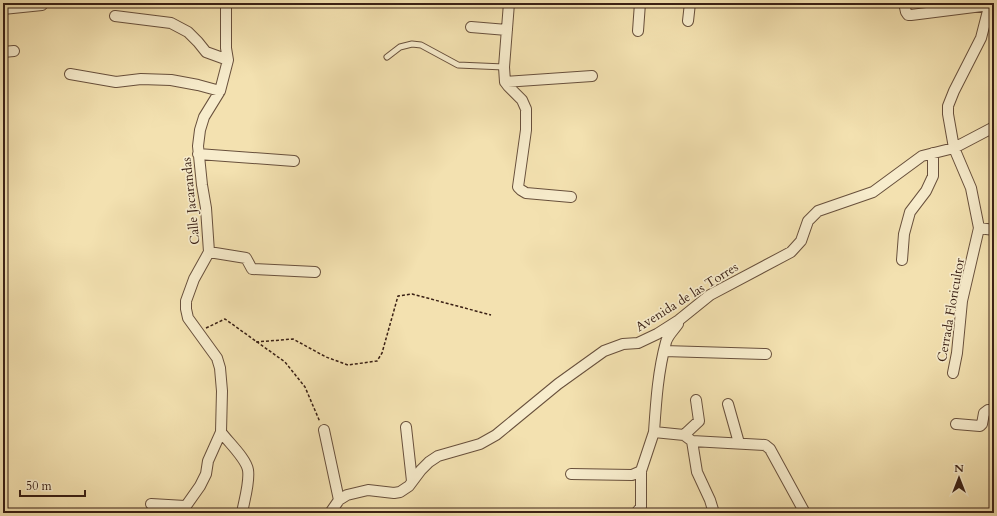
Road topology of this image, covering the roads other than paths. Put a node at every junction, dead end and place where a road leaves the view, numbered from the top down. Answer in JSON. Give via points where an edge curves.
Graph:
{"nodes":[{"id":1,"x":226,"y":3,"type":"edge"},
{"id":2,"x":509,"y":3,"type":"edge"},
{"id":3,"x":640,"y":3,"type":"edge"},
{"id":4,"x":690,"y":3,"type":"edge"},
{"id":5,"x":904,"y":3,"type":"edge"},
{"id":6,"x":990,"y":4,"type":"edge"},
{"id":7,"x":42,"y":5,"type":"dead end"},
{"id":8,"x":3,"y":9,"type":"edge"},
{"id":9,"x":115,"y":16,"type":"dead end"},
{"id":10,"x":688,"y":21,"type":"dead end"},
{"id":11,"x":471,"y":27,"type":"dead end"},
{"id":12,"x":507,"y":30,"type":"junction"},
{"id":13,"x":638,"y":31,"type":"dead end"},
{"id":14,"x":14,"y":51,"type":"dead end"},
{"id":15,"x":3,"y":52,"type":"edge"},
{"id":16,"x":387,"y":56,"type":"dead end"},
{"id":17,"x":228,"y":60,"type":"junction"},
{"id":18,"x":504,"y":67,"type":"junction"},
{"id":19,"x":70,"y":74,"type":"dead end"},
{"id":20,"x":592,"y":76,"type":"dead end"},
{"id":21,"x":505,"y":82,"type":"junction"},
{"id":22,"x":220,"y":91,"type":"junction"},
{"id":23,"x":994,"y":127,"type":"edge"},
{"id":24,"x":954,"y":148,"type":"junction"},
{"id":25,"x":933,"y":153,"type":"junction"},
{"id":26,"x":198,"y":154,"type":"junction"},
{"id":27,"x":294,"y":161,"type":"dead end"},
{"id":28,"x":571,"y":197,"type":"dead end"},
{"id":29,"x":979,"y":228,"type":"junction"},
{"id":30,"x":994,"y":230,"type":"edge"},
{"id":31,"x":209,"y":252,"type":"junction"},
{"id":32,"x":902,"y":260,"type":"dead end"},
{"id":33,"x":315,"y":272,"type":"dead end"},
{"id":34,"x":679,"y":320,"type":"junction"},
{"id":35,"x":664,"y":351,"type":"junction"},
{"id":36,"x":766,"y":354,"type":"dead end"},
{"id":37,"x":953,"y":373,"type":"dead end"},
{"id":38,"x":696,"y":400,"type":"dead end"},
{"id":39,"x":728,"y":404,"type":"dead end"},
{"id":40,"x":994,"y":410,"type":"edge"},
{"id":41,"x":956,"y":424,"type":"dead end"},
{"id":42,"x":406,"y":427,"type":"dead end"},
{"id":43,"x":324,"y":430,"type":"road end"},
{"id":44,"x":221,"y":432,"type":"junction"},
{"id":45,"x":654,"y":432,"type":"junction"},
{"id":46,"x":688,"y":438,"type":"junction"},
{"id":47,"x":739,"y":443,"type":"junction"},
{"id":48,"x":641,"y":471,"type":"junction"},
{"id":49,"x":571,"y":474,"type":"dead end"},
{"id":50,"x":412,"y":481,"type":"junction"},
{"id":51,"x":339,"y":500,"type":"junction"},
{"id":52,"x":151,"y":504,"type":"dead end"},
{"id":53,"x":183,"y":510,"type":"edge"},
{"id":54,"x":242,"y":513,"type":"edge"},
{"id":55,"x":330,"y":513,"type":"edge"},
{"id":56,"x":636,"y":513,"type":"edge"},
{"id":57,"x":714,"y":513,"type":"edge"},
{"id":58,"x":804,"y":513,"type":"edge"}],
"edges":[{"from":1,"to":17,"type":"street","name":"Calle Jacarandas"},
{"from":2,"to":12,"type":"street"},
{"from":3,"to":13,"type":"street"},
{"from":4,"to":10,"type":"street"},
{"from":5,"to":6,"type":"street","via":[[908,15]]},
{"from":6,"to":24,"type":"street","via":[[981,38],[948,106]]},
{"from":7,"to":8,"type":"street"},
{"from":9,"to":17,"type":"street","via":[[171,24],[188,32],[206,52]]},
{"from":11,"to":12,"type":"street"},
{"from":12,"to":18,"type":"street"},
{"from":14,"to":15,"type":"street"},
{"from":16,"to":18,"type":"lane","via":[[412,44],[421,45],[458,65]]},
{"from":17,"to":22,"type":"street","name":"Calle Jacarandas"},
{"from":18,"to":21,"type":"street"},
{"from":19,"to":22,"type":"street","via":[[116,82],[141,79],[171,80]]},
{"from":20,"to":21,"type":"street"},
{"from":21,"to":28,"type":"street","via":[[522,100],[526,109],[526,130],[518,187],[526,193]]},
{"from":22,"to":26,"type":"street","name":"Calle Jacarandas","via":[[204,117]]},
{"from":23,"to":24,"type":"street","name":"Avenida de las Torres"},
{"from":24,"to":25,"type":"street","name":"Avenida de las Torres"},
{"from":24,"to":29,"type":"street","via":[[971,188]]},
{"from":25,"to":32,"type":"street","via":[[933,176],[926,191],[910,212],[904,234]]},
{"from":25,"to":34,"type":"street","name":"Avenida de las Torres","via":[[922,156],[873,192],[818,211],[808,221],[801,241],[791,252],[720,289]]},
{"from":26,"to":27,"type":"street"},
{"from":26,"to":31,"type":"street","name":"Calle Jacarandas"},
{"from":29,"to":30,"type":"street"},
{"from":29,"to":37,"type":"street","name":"Cerrada Floricultor","via":[[962,301]]},
{"from":31,"to":33,"type":"street","via":[[246,258],[252,269]]},
{"from":31,"to":44,"type":"street","name":"Calle Jacarandas","via":[[194,279],[186,301],[186,309],[188,318],[213,351],[220,368]]},
{"from":34,"to":35,"type":"street","via":[[666,341]]},
{"from":34,"to":50,"type":"street","name":"Avenida de las Torres","via":[[646,340],[604,351],[558,384],[496,435],[480,444],[438,456]]},
{"from":35,"to":36,"type":"street"},
{"from":35,"to":45,"type":"street","via":[[660,366]]},
{"from":38,"to":46,"type":"street","via":[[699,420]]},
{"from":39,"to":47,"type":"street"},
{"from":40,"to":41,"type":"street","via":[[984,413],[980,426]]},
{"from":42,"to":50,"type":"street"},
{"from":43,"to":51,"type":"street"},
{"from":44,"to":53,"type":"street","via":[[208,461],[206,474]]},
{"from":44,"to":54,"type":"street","via":[[244,460],[248,469],[249,478]]},
{"from":45,"to":46,"type":"street"},
{"from":45,"to":48,"type":"street"},
{"from":46,"to":47,"type":"street"},
{"from":46,"to":57,"type":"street","via":[[697,472]]},
{"from":47,"to":58,"type":"street","via":[[765,444],[770,449]]},
{"from":48,"to":49,"type":"street","via":[[632,475]]},
{"from":48,"to":56,"type":"street","via":[[641,507]]},
{"from":50,"to":51,"type":"street","name":"Avenida de las Torres","via":[[400,492],[368,490],[347,495]]},
{"from":51,"to":55,"type":"street"},
{"from":52,"to":53,"type":"street"}]}
